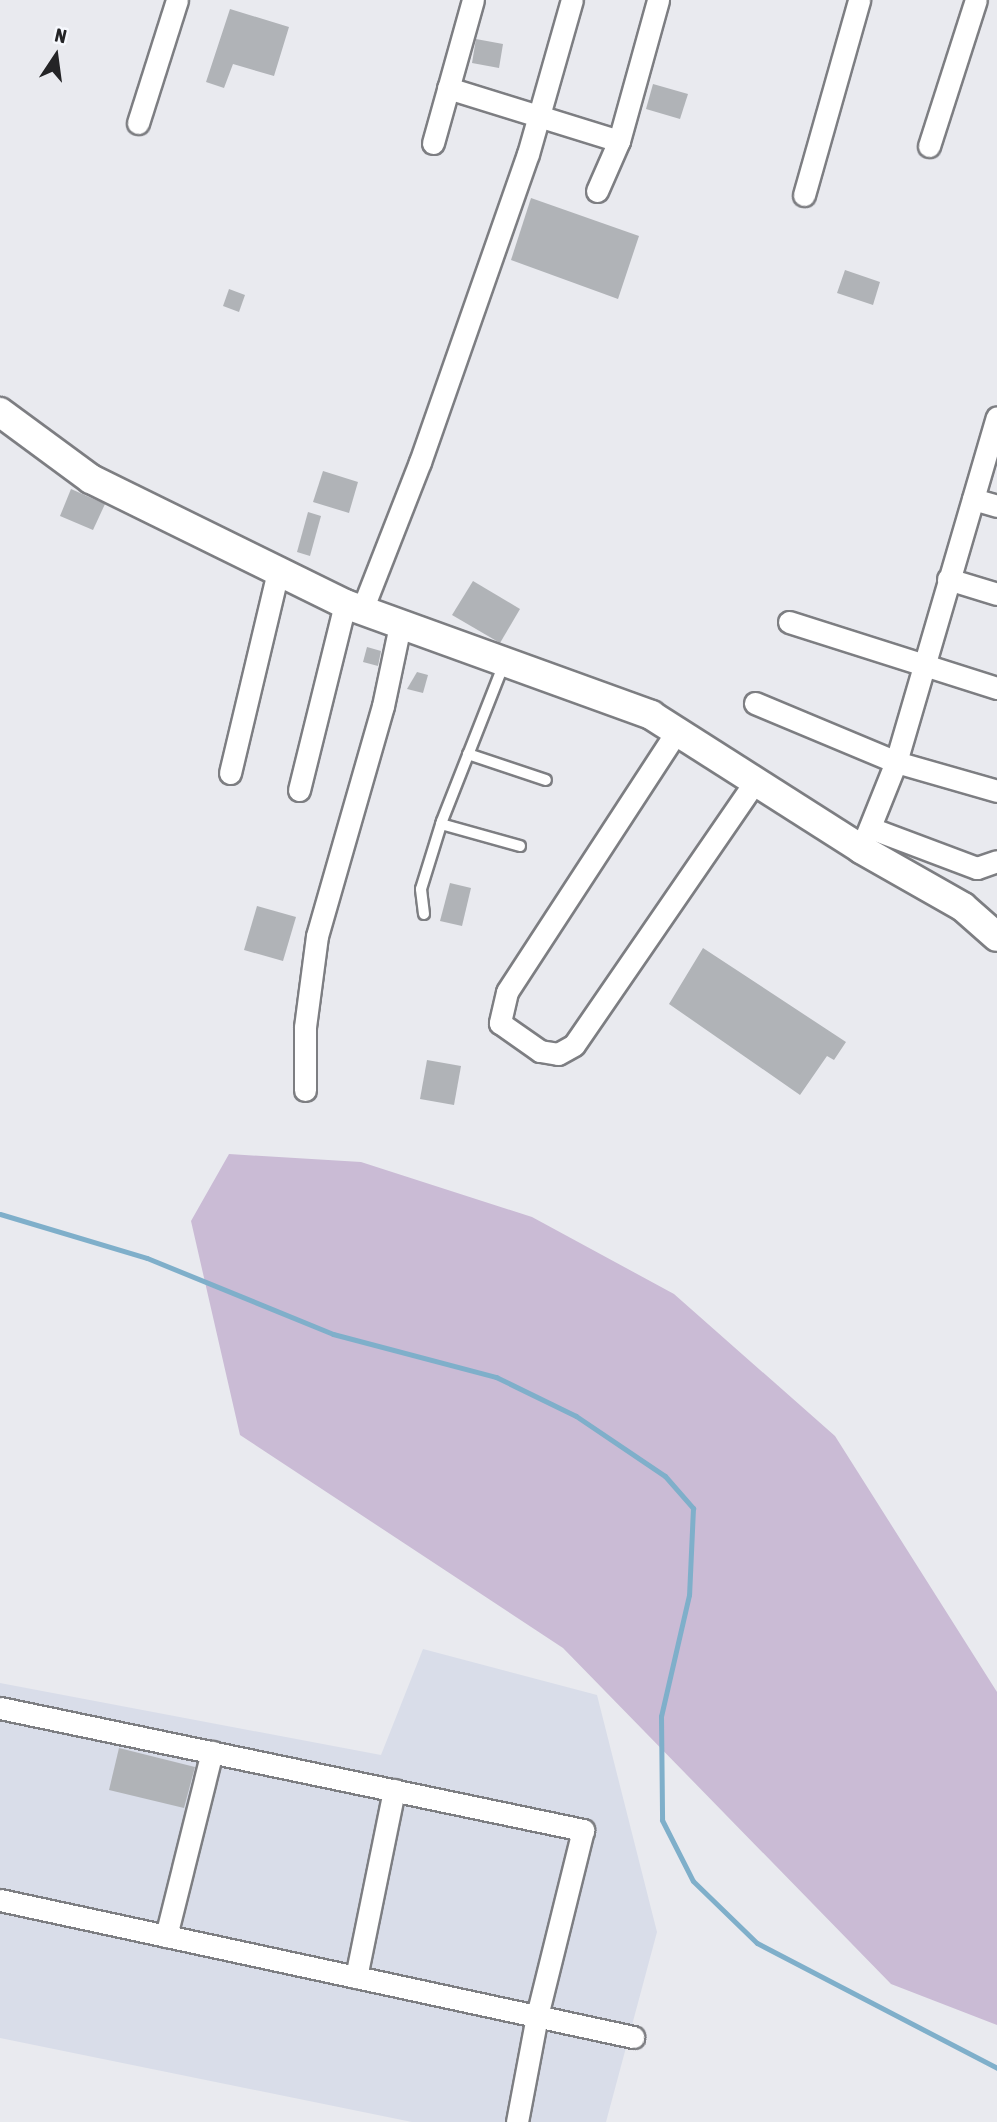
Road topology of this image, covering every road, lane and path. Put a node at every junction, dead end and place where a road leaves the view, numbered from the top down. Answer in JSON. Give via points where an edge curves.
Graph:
{"nodes":[{"id":1,"x":177,"y":0,"type":"edge"},
{"id":2,"x":473,"y":0,"type":"edge"},
{"id":3,"x":572,"y":0,"type":"edge"},
{"id":4,"x":658,"y":0,"type":"edge"},
{"id":5,"x":859,"y":0,"type":"edge"},
{"id":6,"x":976,"y":0,"type":"edge"},
{"id":7,"x":448,"y":88,"type":"junction"},
{"id":8,"x":538,"y":117,"type":"junction"},
{"id":9,"x":138,"y":123,"type":"dead end"},
{"id":10,"x":619,"y":141,"type":"junction"},
{"id":11,"x":433,"y":143,"type":"dead end"},
{"id":12,"x":929,"y":146,"type":"dead end"},
{"id":13,"x":597,"y":191,"type":"dead end"},
{"id":14,"x":804,"y":195,"type":"dead end"},
{"id":15,"x":0,"y":412,"type":"edge"},
{"id":16,"x":997,"y":417,"type":"edge"},
{"id":17,"x":973,"y":499,"type":"junction"},
{"id":18,"x":997,"y":506,"type":"edge"},
{"id":19,"x":278,"y":571,"type":"junction"},
{"id":20,"x":948,"y":579,"type":"junction"},
{"id":21,"x":997,"y":594,"type":"edge"},
{"id":22,"x":353,"y":607,"type":"junction"},
{"id":23,"x":789,"y":622,"type":"dead end"},
{"id":24,"x":400,"y":625,"type":"junction"},
{"id":25,"x":504,"y":664,"type":"junction"},
{"id":26,"x":922,"y":664,"type":"junction"},
{"id":27,"x":997,"y":688,"type":"edge"},
{"id":28,"x":755,"y":704,"type":"dead end"},
{"id":29,"x":677,"y":731,"type":"junction"},
{"id":30,"x":468,"y":754,"type":"junction"},
{"id":31,"x":897,"y":762,"type":"junction"},
{"id":32,"x":230,"y":773,"type":"dead end"},
{"id":33,"x":546,"y":780,"type":"dead end"},
{"id":34,"x":755,"y":782,"type":"junction"},
{"id":35,"x":299,"y":790,"type":"dead end"},
{"id":36,"x":997,"y":792,"type":"edge"},
{"id":37,"x":441,"y":824,"type":"junction"},
{"id":38,"x":867,"y":839,"type":"junction"},
{"id":39,"x":520,"y":846,"type":"dead end"},
{"id":40,"x":997,"y":861,"type":"edge"},
{"id":41,"x":424,"y":914,"type":"dead end"},
{"id":42,"x":997,"y":937,"type":"edge"},
{"id":43,"x":305,"y":1090,"type":"dead end"},
{"id":44,"x":0,"y":1708,"type":"edge"},
{"id":45,"x":212,"y":1752,"type":"junction"},
{"id":46,"x":394,"y":1790,"type":"junction"},
{"id":47,"x":0,"y":1900,"type":"edge"},
{"id":48,"x":166,"y":1936,"type":"junction"},
{"id":49,"x":356,"y":1977,"type":"junction"},
{"id":50,"x":537,"y":2016,"type":"junction"},
{"id":51,"x":633,"y":2037,"type":"dead end"},
{"id":52,"x":517,"y":2122,"type":"edge"}],
"edges":[{"from":1,"to":9,"type":"street"},
{"from":2,"to":7,"type":"street"},
{"from":3,"to":8,"type":"street"},
{"from":4,"to":10,"type":"street"},
{"from":5,"to":14,"type":"street"},
{"from":6,"to":12,"type":"street"},
{"from":7,"to":8,"type":"street"},
{"from":7,"to":11,"type":"street"},
{"from":8,"to":10,"type":"street"},
{"from":8,"to":22,"type":"street","via":[[420,462]]},
{"from":10,"to":13,"type":"street"},
{"from":15,"to":19,"type":"street","via":[[91,479]]},
{"from":16,"to":17,"type":"street"},
{"from":17,"to":18,"type":"street"},
{"from":17,"to":20,"type":"street"},
{"from":19,"to":22,"type":"street"},
{"from":19,"to":32,"type":"street"},
{"from":20,"to":21,"type":"street"},
{"from":20,"to":26,"type":"street"},
{"from":22,"to":24,"type":"street"},
{"from":22,"to":35,"type":"street"},
{"from":23,"to":26,"type":"street"},
{"from":24,"to":25,"type":"street"},
{"from":24,"to":43,"type":"street","via":[[383,706],[317,936],[305,1027]]},
{"from":25,"to":29,"type":"street","via":[[651,715]]},
{"from":25,"to":30,"type":"lane"},
{"from":26,"to":27,"type":"street"},
{"from":26,"to":31,"type":"street"},
{"from":28,"to":31,"type":"street"},
{"from":29,"to":34,"type":"street"},
{"from":29,"to":34,"type":"street","via":[[507,992],[500,1023],[540,1051],[558,1054],[574,1045]]},
{"from":30,"to":33,"type":"lane"},
{"from":30,"to":37,"type":"lane"},
{"from":31,"to":36,"type":"street"},
{"from":31,"to":38,"type":"street"},
{"from":34,"to":38,"type":"street"},
{"from":37,"to":39,"type":"lane"},
{"from":37,"to":41,"type":"lane","via":[[422,889]]},
{"from":38,"to":40,"type":"street","via":[[977,868]]},
{"from":38,"to":42,"type":"street"},
{"from":44,"to":45,"type":"street"},
{"from":45,"to":46,"type":"street"},
{"from":45,"to":48,"type":"street"},
{"from":46,"to":49,"type":"street"},
{"from":46,"to":50,"type":"street","via":[[583,1830]]},
{"from":47,"to":48,"type":"street"},
{"from":48,"to":49,"type":"street"},
{"from":49,"to":50,"type":"street"},
{"from":50,"to":51,"type":"street"},
{"from":50,"to":52,"type":"street"}]}
